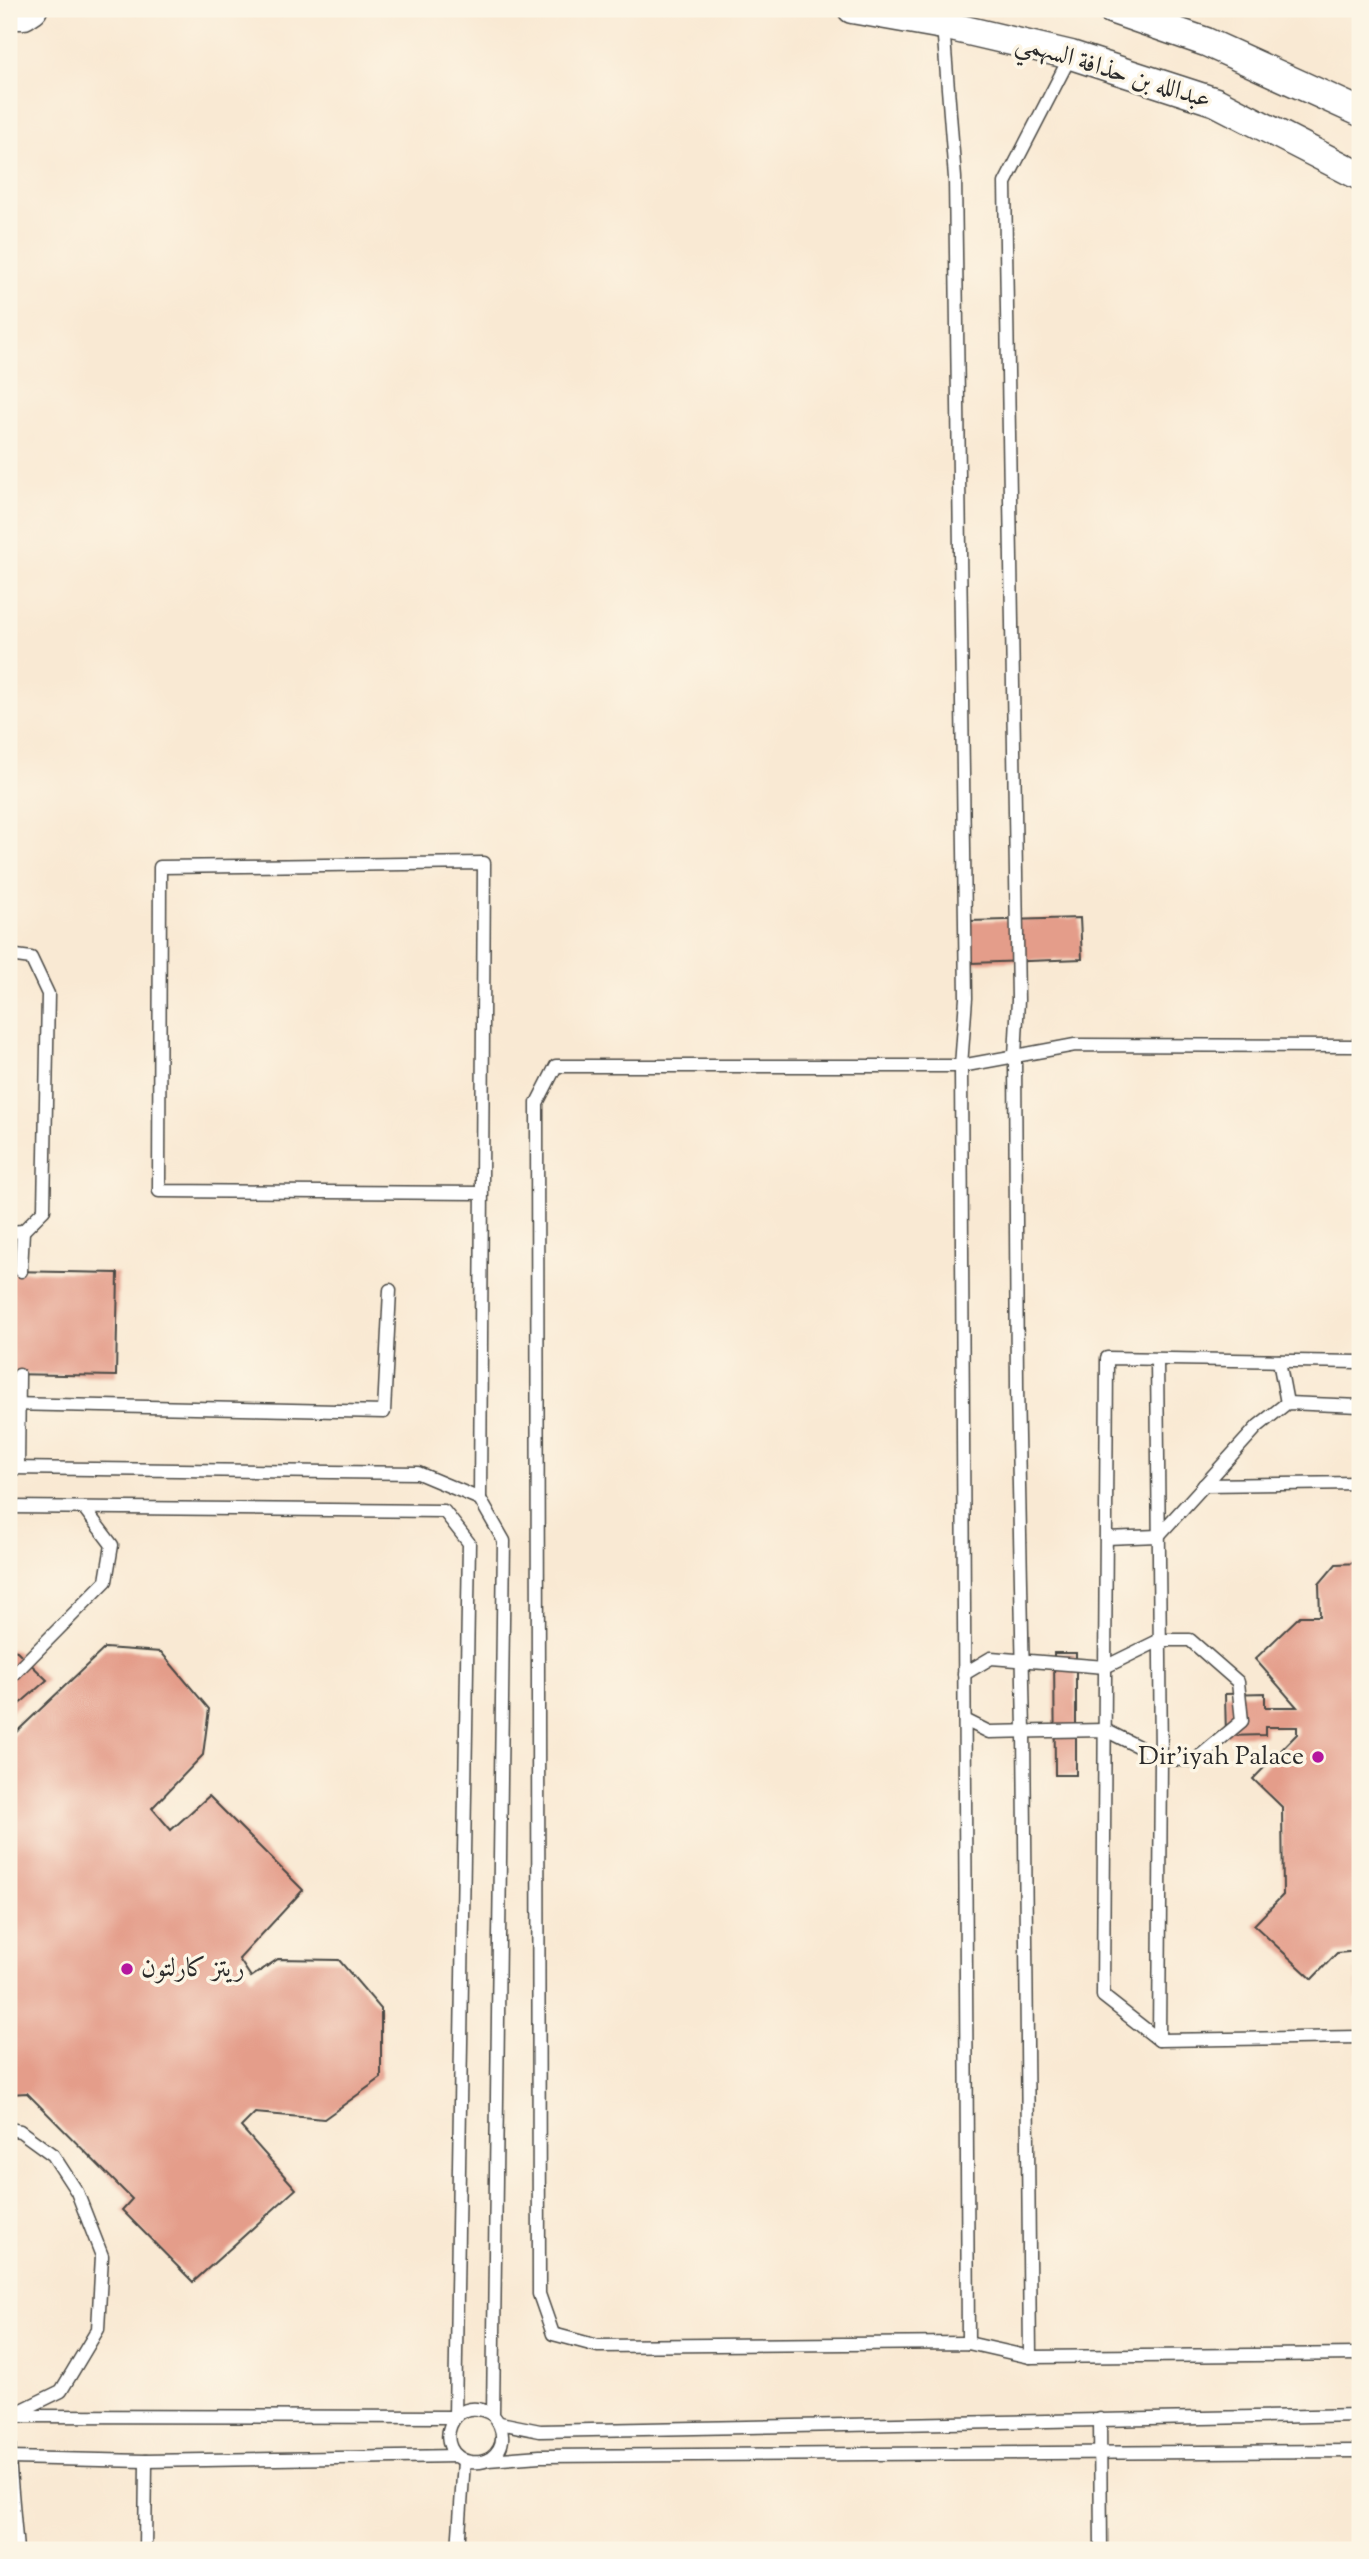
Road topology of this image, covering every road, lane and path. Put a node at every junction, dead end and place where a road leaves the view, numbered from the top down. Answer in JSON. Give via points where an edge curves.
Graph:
{"nodes":[{"id":1,"x":33,"y":9,"type":"edge"},
{"id":2,"x":852,"y":9,"type":"edge"},
{"id":3,"x":1111,"y":9,"type":"edge"},
{"id":4,"x":9,"y":15,"type":"edge"},
{"id":5,"x":943,"y":25,"type":"junction"},
{"id":6,"x":1071,"y":55,"type":"junction"},
{"id":7,"x":1360,"y":112,"type":"edge"},
{"id":8,"x":1360,"y":176,"type":"edge"},
{"id":9,"x":9,"y":955,"type":"edge"},
{"id":10,"x":1360,"y":1046,"type":"edge"},
{"id":11,"x":1015,"y":1056,"type":"junction"},
{"id":12,"x":961,"y":1066,"type":"junction"},
{"id":13,"x":482,"y":1193,"type":"junction"},
{"id":14,"x":23,"y":1231,"type":"junction"},
{"id":15,"x":9,"y":1232,"type":"edge"},
{"id":16,"x":21,"y":1271,"type":"dead end"},
{"id":17,"x":390,"y":1290,"type":"dead end"},
{"id":18,"x":1157,"y":1359,"type":"junction"},
{"id":19,"x":1279,"y":1361,"type":"junction"},
{"id":20,"x":1360,"y":1362,"type":"edge"},
{"id":21,"x":19,"y":1375,"type":"dead end"},
{"id":22,"x":1287,"y":1403,"type":"junction"},
{"id":23,"x":14,"y":1404,"type":"edge"},
{"id":24,"x":1360,"y":1406,"type":"edge"},
{"id":25,"x":14,"y":1468,"type":"edge"},
{"id":26,"x":1360,"y":1483,"type":"edge"},
{"id":27,"x":1204,"y":1485,"type":"junction"},
{"id":28,"x":480,"y":1499,"type":"junction"},
{"id":29,"x":9,"y":1507,"type":"edge"},
{"id":30,"x":84,"y":1508,"type":"junction"},
{"id":31,"x":1158,"y":1536,"type":"junction"},
{"id":32,"x":1106,"y":1538,"type":"junction"},
{"id":33,"x":1160,"y":1640,"type":"junction"},
{"id":34,"x":1022,"y":1660,"type":"junction"},
{"id":35,"x":1105,"y":1667,"type":"junction"},
{"id":36,"x":964,"y":1674,"type":"junction"},
{"id":37,"x":9,"y":1679,"type":"edge"},
{"id":38,"x":965,"y":1720,"type":"junction"},
{"id":39,"x":1105,"y":1730,"type":"junction"},
{"id":40,"x":1024,"y":1731,"type":"junction"},
{"id":41,"x":1161,"y":1758,"type":"junction"},
{"id":42,"x":1360,"y":2037,"type":"edge"},
{"id":43,"x":1159,"y":2040,"type":"junction"},
{"id":44,"x":9,"y":2129,"type":"edge"},
{"id":45,"x":968,"y":2343,"type":"junction"},
{"id":46,"x":1360,"y":2354,"type":"edge"},
{"id":47,"x":1030,"y":2357,"type":"junction"},
{"id":48,"x":1360,"y":2415,"type":"edge"},
{"id":49,"x":9,"y":2416,"type":"edge"},
{"id":50,"x":455,"y":2417,"type":"junction"},
{"id":51,"x":496,"y":2419,"type":"junction"},
{"id":52,"x":1100,"y":2419,"type":"junction"},
{"id":53,"x":1360,"y":2451,"type":"edge"},
{"id":54,"x":1101,"y":2453,"type":"junction"},
{"id":55,"x":9,"y":2458,"type":"edge"},
{"id":56,"x":460,"y":2458,"type":"junction"},
{"id":57,"x":488,"y":2460,"type":"junction"},
{"id":58,"x":146,"y":2461,"type":"junction"},
{"id":59,"x":17,"y":2550,"type":"edge"},
{"id":60,"x":145,"y":2550,"type":"edge"},
{"id":61,"x":458,"y":2550,"type":"edge"},
{"id":62,"x":1101,"y":2550,"type":"edge"}],
"edges":[{"from":1,"to":4,"type":"street","via":[[24,15]]},
{"from":2,"to":5,"type":"street","name":"عبدالله بن حذافة السهمي"},
{"from":3,"to":7,"type":"street","name":"عبدالله بن حذافة السهمي","via":[[1206,42]]},
{"from":5,"to":6,"type":"street","name":"عبدالله بن حذافة السهمي"},
{"from":5,"to":12,"type":"lane","via":[[955,178],[966,998]]},
{"from":6,"to":8,"type":"street","name":"عبدالله بن حذافة السهمي","via":[[1216,102]]},
{"from":6,"to":11,"type":"lane","via":[[1005,183],[1018,1000]]},
{"from":9,"to":14,"type":"lane","via":[[31,958],[48,994],[44,1210]]},
{"from":10,"to":11,"type":"lane","via":[[1075,1045]]},
{"from":11,"to":12,"type":"lane"},
{"from":11,"to":34,"type":"lane"},
{"from":12,"to":36,"type":"lane"},
{"from":12,"to":45,"type":"lane","via":[[556,1066],[537,1103],[539,2294],[553,2333],[598,2346]]},
{"from":13,"to":13,"type":"lane","via":[[484,863],[160,867],[159,1191]]},
{"from":13,"to":28,"type":"lane"},
{"from":14,"to":15,"type":"lane"},
{"from":14,"to":16,"type":"lane"},
{"from":17,"to":23,"type":"lane","via":[[384,1412]]},
{"from":18,"to":19,"type":"lane"},
{"from":18,"to":31,"type":"lane"},
{"from":18,"to":32,"type":"lane","via":[[1107,1358]]},
{"from":19,"to":20,"type":"lane"},
{"from":19,"to":22,"type":"lane"},
{"from":21,"to":23,"type":"lane"},
{"from":22,"to":24,"type":"lane"},
{"from":22,"to":27,"type":"lane","via":[[1258,1426]]},
{"from":23,"to":25,"type":"lane"},
{"from":25,"to":28,"type":"lane","via":[[418,1473]]},
{"from":26,"to":27,"type":"lane"},
{"from":27,"to":31,"type":"lane"},
{"from":28,"to":51,"type":"lane","via":[[504,1541]]},
{"from":29,"to":30,"type":"lane"},
{"from":30,"to":37,"type":"lane","via":[[112,1545],[106,1581]]},
{"from":30,"to":50,"type":"lane","via":[[444,1511],[469,1543]]},
{"from":31,"to":32,"type":"lane"},
{"from":31,"to":33,"type":"lane"},
{"from":32,"to":35,"type":"lane"},
{"from":33,"to":35,"type":"lane"},
{"from":33,"to":41,"type":"lane"},
{"from":33,"to":41,"type":"lane","via":[[1190,1640],[1238,1682],[1242,1721],[1194,1761]]},
{"from":34,"to":35,"type":"lane"},
{"from":34,"to":36,"type":"lane","via":[[991,1658]]},
{"from":34,"to":40,"type":"lane"},
{"from":35,"to":39,"type":"lane"},
{"from":36,"to":38,"type":"lane"},
{"from":38,"to":40,"type":"lane","via":[[989,1732]]},
{"from":38,"to":45,"type":"lane"},
{"from":39,"to":40,"type":"lane"},
{"from":39,"to":41,"type":"lane"},
{"from":39,"to":43,"type":"lane","via":[[1103,1996]]},
{"from":40,"to":47,"type":"lane"},
{"from":41,"to":43,"type":"lane"},
{"from":42,"to":43,"type":"lane"},
{"from":44,"to":49,"type":"lane","via":[[20,2131],[53,2155],[77,2192],[102,2256],[98,2329],[61,2391]]},
{"from":45,"to":47,"type":"lane"},
{"from":46,"to":47,"type":"lane"},
{"from":48,"to":52,"type":"lane"},
{"from":49,"to":50,"type":"lane"},
{"from":49,"to":55,"type":"lane"},
{"from":50,"to":51,"type":"lane","via":[[473,2408]]},
{"from":50,"to":56,"type":"lane","via":[[448,2438]]},
{"from":51,"to":52,"type":"lane","via":[[540,2431]]},
{"from":51,"to":57,"type":"lane","via":[[503,2434],[501,2446]]},
{"from":52,"to":54,"type":"lane"},
{"from":53,"to":54,"type":"lane"},
{"from":54,"to":57,"type":"lane"},
{"from":54,"to":62,"type":"lane"},
{"from":55,"to":58,"type":"lane"},
{"from":55,"to":59,"type":"lane"},
{"from":56,"to":57,"type":"lane","via":[[476,2463]]},
{"from":56,"to":58,"type":"lane"},
{"from":56,"to":61,"type":"lane"},
{"from":58,"to":60,"type":"lane"}]}
